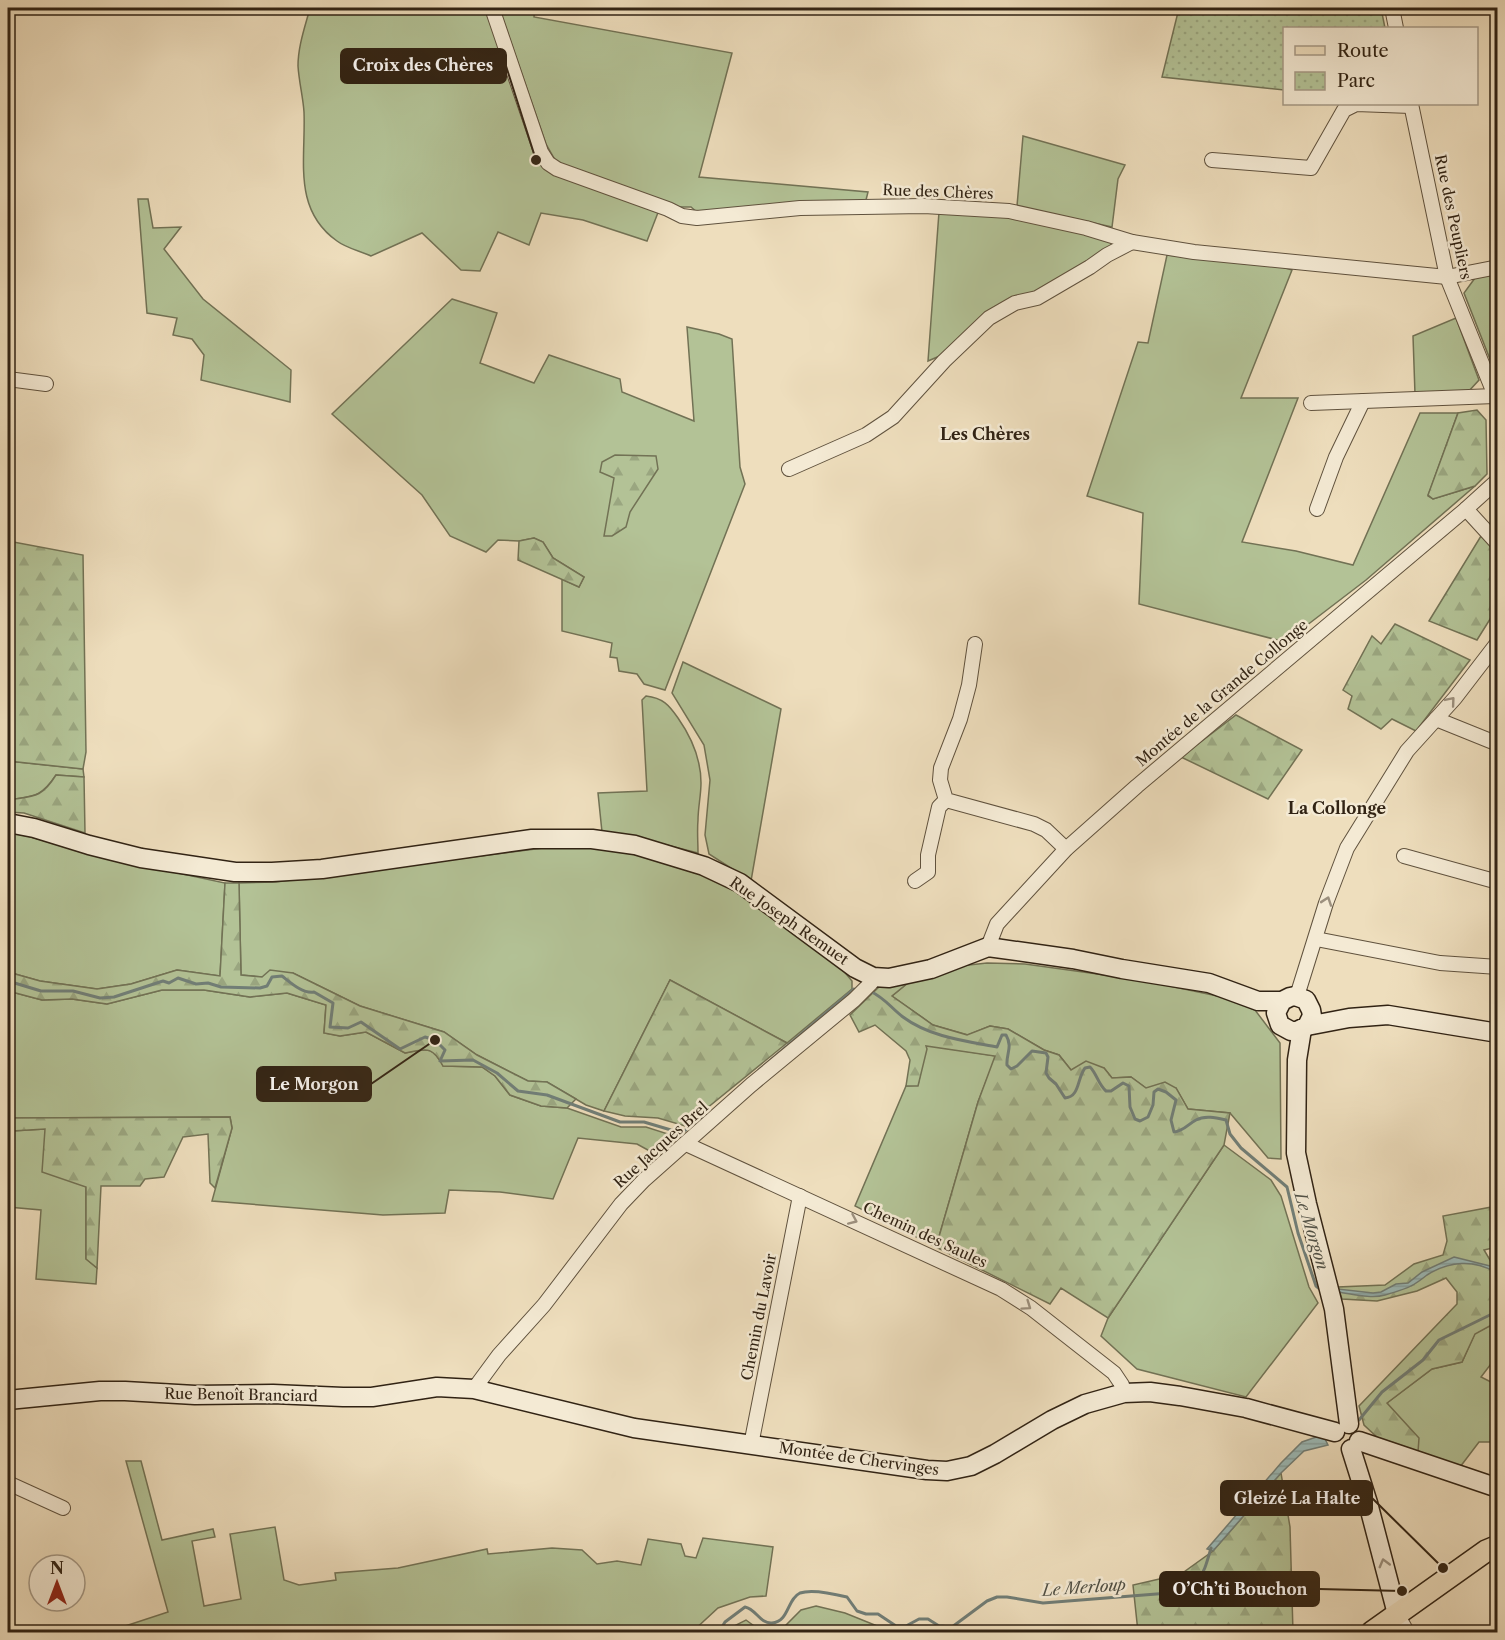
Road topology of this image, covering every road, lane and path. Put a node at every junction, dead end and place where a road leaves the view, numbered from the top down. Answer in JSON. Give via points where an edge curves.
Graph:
{"nodes":[{"id":1,"x":492,"y":8,"type":"edge"},
{"id":2,"x":1392,"y":8,"type":"edge"},
{"id":3,"x":1396,"y":27,"type":"edge"},
{"id":4,"x":1354,"y":105,"type":"edge"},
{"id":5,"x":1411,"y":105,"type":"edge"},
{"id":6,"x":1212,"y":160,"type":"dead end"},
{"id":7,"x":1132,"y":242,"type":"junction"},
{"id":8,"x":1497,"y":267,"type":"edge"},
{"id":9,"x":1447,"y":277,"type":"junction"},
{"id":10,"x":8,"y":379,"type":"edge"},
{"id":11,"x":46,"y":384,"type":"dead end"},
{"id":12,"x":1496,"y":399,"type":"edge"},
{"id":13,"x":1363,"y":401,"type":"junction"},
{"id":14,"x":1311,"y":403,"type":"dead end"},
{"id":15,"x":789,"y":469,"type":"dead end"},
{"id":16,"x":1497,"y":480,"type":"edge"},
{"id":17,"x":1317,"y":509,"type":"dead end"},
{"id":18,"x":1467,"y":509,"type":"junction"},
{"id":19,"x":1497,"y":544,"type":"edge"},
{"id":20,"x":1497,"y":642,"type":"edge"},
{"id":21,"x":975,"y":644,"type":"dead end"},
{"id":22,"x":1493,"y":658,"type":"edge"},
{"id":23,"x":1436,"y":719,"type":"junction"},
{"id":24,"x":1497,"y":744,"type":"edge"},
{"id":25,"x":946,"y":800,"type":"junction"},
{"id":26,"x":8,"y":823,"type":"edge"},
{"id":27,"x":1066,"y":849,"type":"junction"},
{"id":28,"x":1404,"y":856,"type":"dead end"},
{"id":29,"x":915,"y":881,"type":"dead end"},
{"id":30,"x":1497,"y":882,"type":"edge"},
{"id":31,"x":1316,"y":939,"type":"junction"},
{"id":32,"x":988,"y":948,"type":"junction"},
{"id":33,"x":1497,"y":967,"type":"edge"},
{"id":34,"x":873,"y":977,"type":"junction"},
{"id":35,"x":1289,"y":1009,"type":"junction"},
{"id":36,"x":1349,"y":1018,"type":"junction"},
{"id":37,"x":1305,"y":1028,"type":"junction"},
{"id":38,"x":1497,"y":1033,"type":"edge"},
{"id":39,"x":1297,"y":1060,"type":"junction"},
{"id":40,"x":686,"y":1144,"type":"junction"},
{"id":41,"x":800,"y":1196,"type":"junction"},
{"id":42,"x":474,"y":1389,"type":"junction"},
{"id":43,"x":1124,"y":1393,"type":"junction"},
{"id":44,"x":8,"y":1400,"type":"edge"},
{"id":45,"x":1342,"y":1428,"type":"junction"},
{"id":46,"x":751,"y":1445,"type":"junction"},
{"id":47,"x":1355,"y":1445,"type":"junction"},
{"id":48,"x":8,"y":1483,"type":"edge"},
{"id":49,"x":1496,"y":1488,"type":"edge"},
{"id":50,"x":63,"y":1508,"type":"dead end"},
{"id":51,"x":1494,"y":1546,"type":"edge"},
{"id":52,"x":1397,"y":1614,"type":"junction"},
{"id":53,"x":1372,"y":1632,"type":"edge"},
{"id":54,"x":1407,"y":1632,"type":"edge"}],
"edges":[{"from":1,"to":7,"type":"street","name":"Rue des Chères","via":[[541,152],[549,163],[682,216],[712,217],[800,208],[924,206],[1009,211]]},
{"from":2,"to":3,"type":"street"},
{"from":4,"to":6,"type":"street","via":[[1344,110],[1311,168]]},
{"from":5,"to":9,"type":"street","name":"Rue des Peupliers"},
{"from":7,"to":9,"type":"street","name":"Rue des Chères","via":[[1194,252]]},
{"from":7,"to":15,"type":"street","via":[[1037,298],[1015,303],[997,313],[944,361],[893,417],[866,435]]},
{"from":8,"to":9,"type":"street","name":"Rue des Chères"},
{"from":9,"to":12,"type":"street","name":"Rue des Peupliers"},
{"from":10,"to":11,"type":"street"},
{"from":12,"to":13,"type":"street"},
{"from":13,"to":14,"type":"street"},
{"from":13,"to":17,"type":"street"},
{"from":16,"to":18,"type":"street","name":"Montée de la Grande Collonge"},
{"from":18,"to":19,"type":"street"},
{"from":18,"to":27,"type":"street","name":"Montée de la Grande Collonge"},
{"from":20,"to":22,"type":"street"},
{"from":21,"to":25,"type":"street","via":[[960,719],[941,768]]},
{"from":23,"to":22,"type":"street","one_way":true},
{"from":23,"to":24,"type":"street"},
{"from":31,"to":23,"type":"street","one_way":true,"via":[[1347,848],[1407,751]]},
{"from":25,"to":27,"type":"street","via":[[1035,824]]},
{"from":25,"to":29,"type":"street","via":[[939,807],[928,872]]},
{"from":26,"to":34,"type":"street","name":"Rue Joseph Remuet","via":[[141,858],[235,872],[322,868],[532,839],[592,839],[635,845],[704,866],[740,883],[855,968]]},
{"from":27,"to":32,"type":"street","name":"Montée de la Grande Collonge","via":[[997,924]]},
{"from":28,"to":30,"type":"street"},
{"from":31,"to":33,"type":"street","via":[[1440,963]]},
{"from":31,"to":35,"type":"street"},
{"from":32,"to":34,"type":"street","via":[[931,969],[889,978]]},
{"from":32,"to":35,"type":"street","via":[[1209,983]]},
{"from":34,"to":40,"type":"street","name":"Rue Jacques Brel","via":[[855,1000]]},
{"from":35,"to":36,"type":"street"},
{"from":35,"to":37,"type":"street","via":[[1291,1031]]},
{"from":35,"to":37,"type":"street","via":[[1312,1016]]},
{"from":35,"to":39,"type":"street","via":[[1291,1044]]},
{"from":36,"to":37,"type":"street"},
{"from":36,"to":38,"type":"street","via":[[1388,1015]]},
{"from":37,"to":39,"type":"street"},
{"from":39,"to":45,"type":"street","via":[[1296,1153],[1334,1309]]},
{"from":40,"to":41,"type":"street","name":"Chemin des Saules"},
{"from":40,"to":42,"type":"street","name":"Rue Jacques Brel","via":[[621,1204]]},
{"from":41,"to":43,"type":"street","name":"Chemin des Saules","one_way":true,"via":[[1001,1288],[1114,1373]]},
{"from":41,"to":46,"type":"street","name":"Chemin du Lavoir"},
{"from":42,"to":44,"type":"street","name":"Rue Benoît Branciard","via":[[437,1387],[363,1397],[125,1390]]},
{"from":42,"to":46,"type":"street","name":"Montée de Chervinges","via":[[634,1428]]},
{"from":43,"to":45,"type":"street","name":"Montée de Chervinges","via":[[1180,1396]]},
{"from":43,"to":46,"type":"street","name":"Montée de Chervinges","via":[[1085,1404],[971,1466],[946,1471]]},
{"from":45,"to":47,"type":"street","via":[[1357,1428]]},
{"from":47,"to":49,"type":"street"},
{"from":52,"to":47,"type":"street","one_way":true},
{"from":48,"to":50,"type":"street"},
{"from":51,"to":52,"type":"main road"},
{"from":52,"to":53,"type":"main road"},
{"from":52,"to":54,"type":"street"}]}
